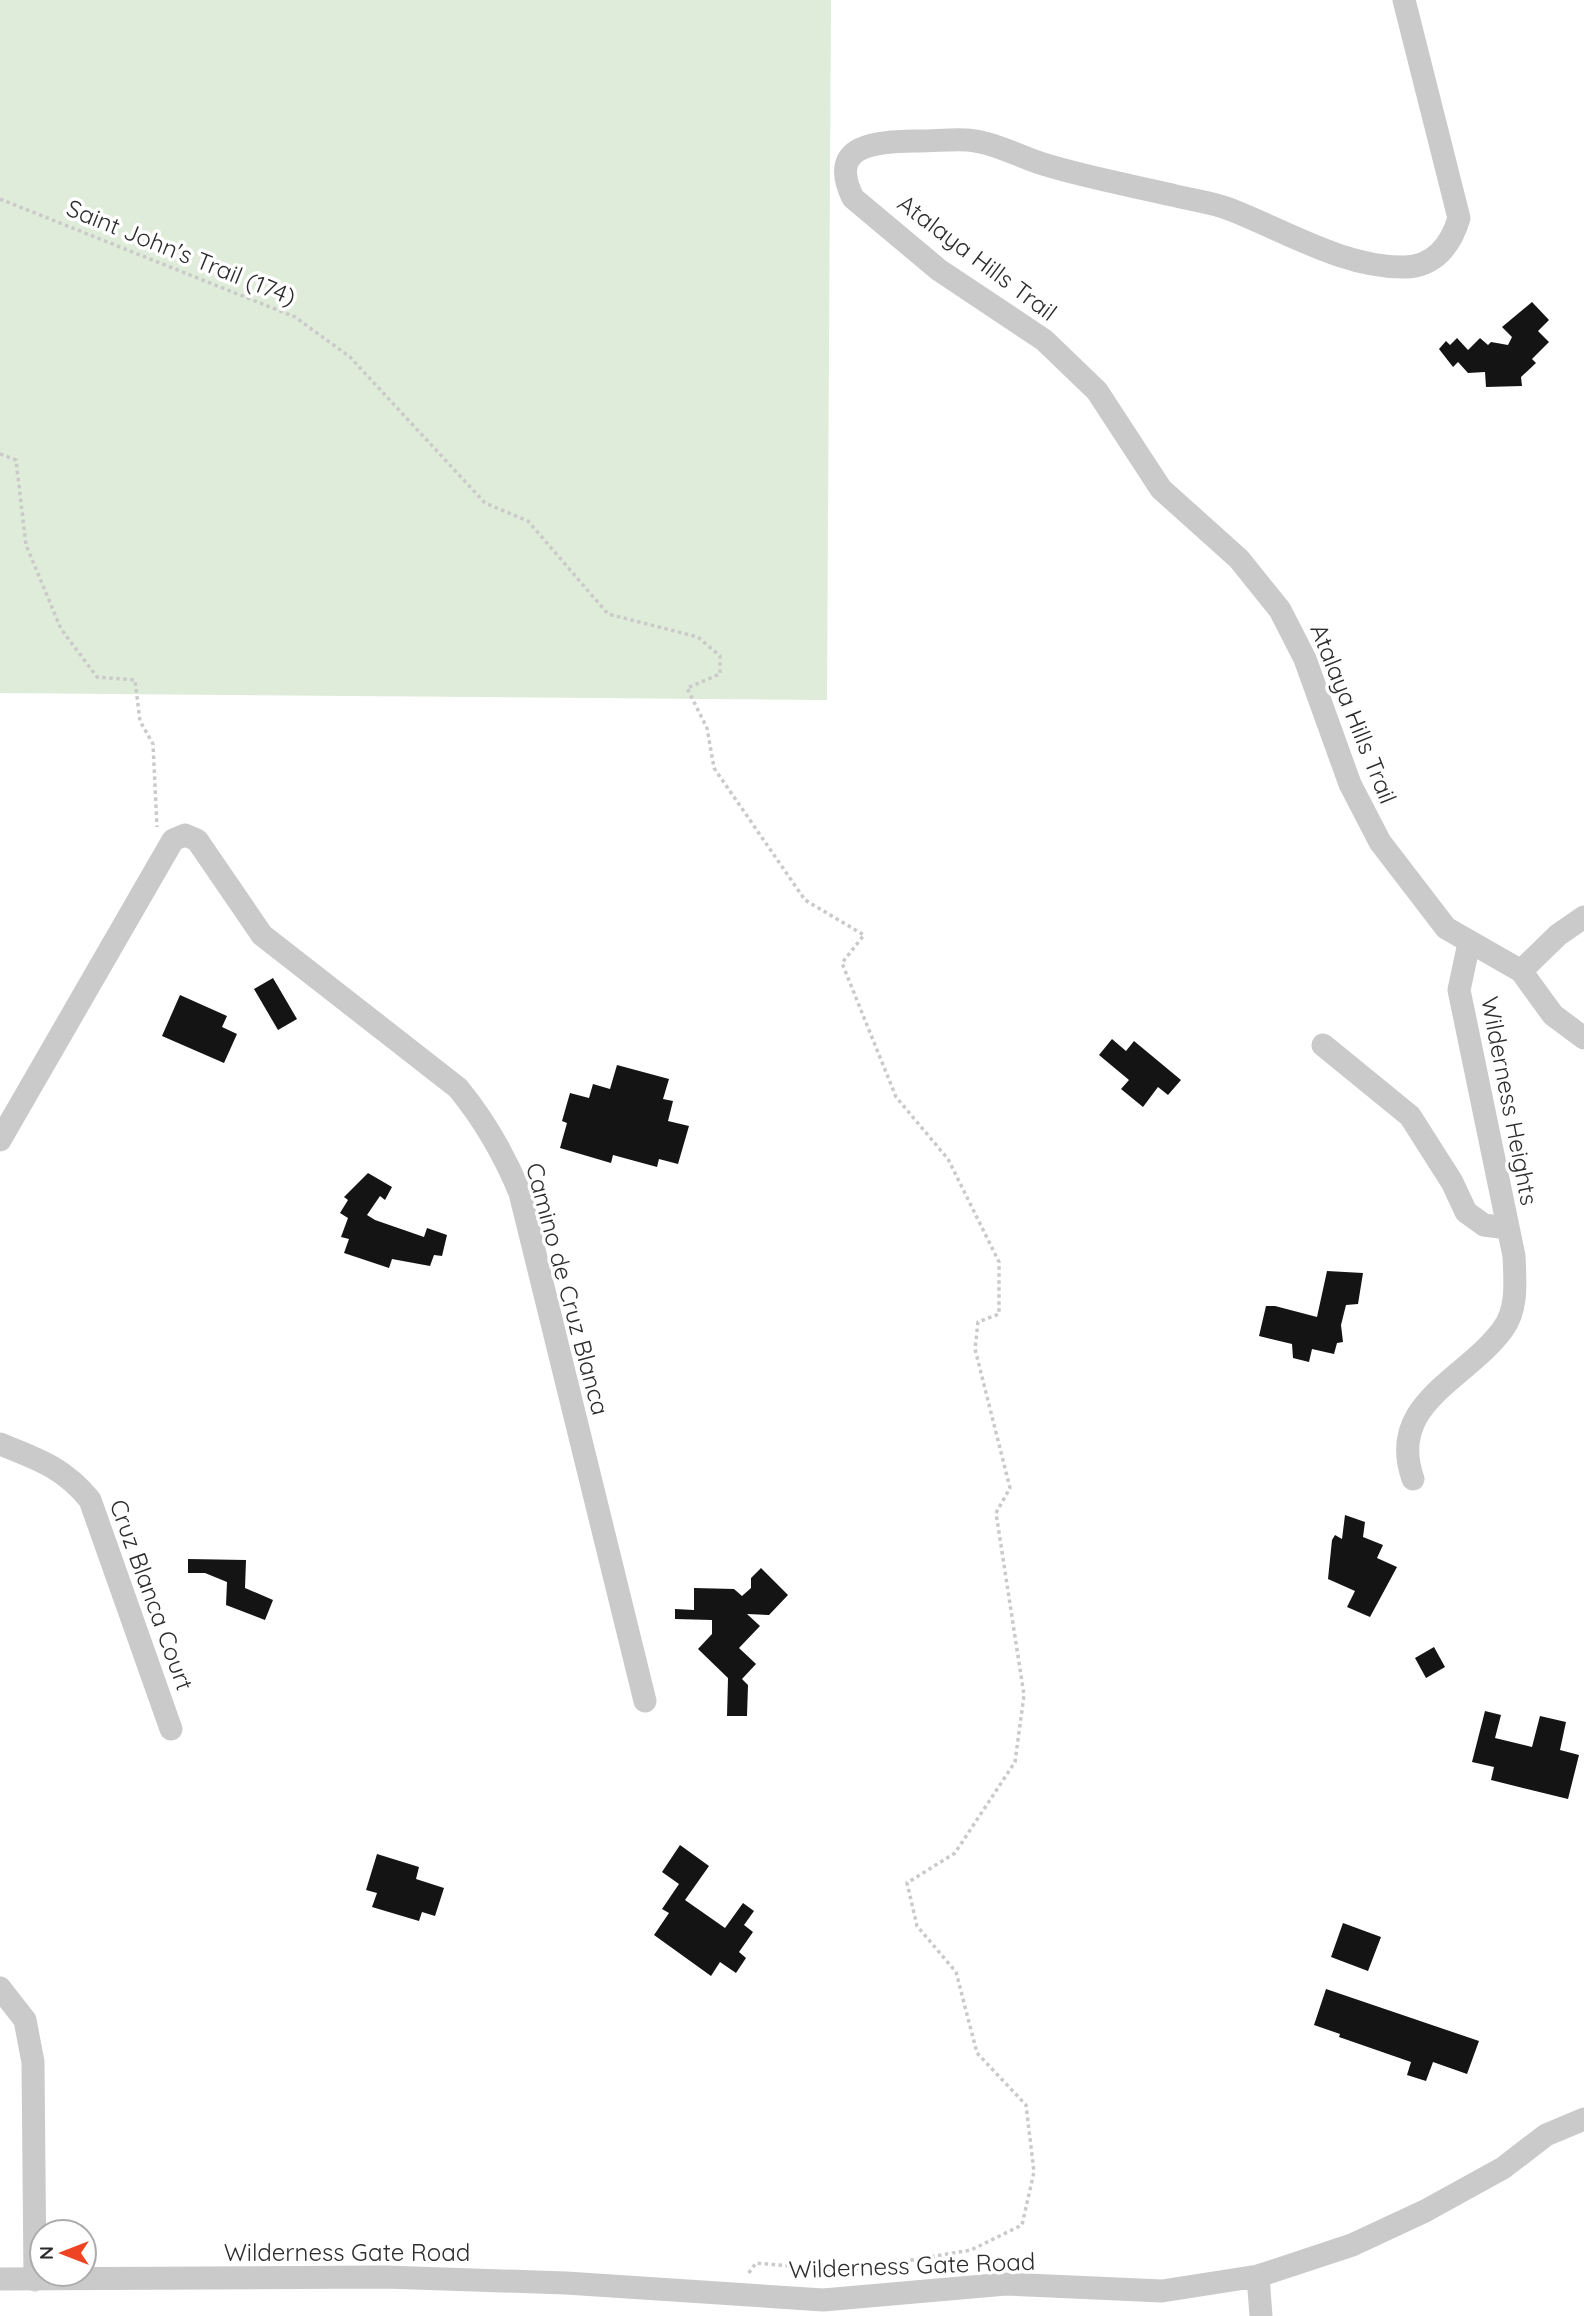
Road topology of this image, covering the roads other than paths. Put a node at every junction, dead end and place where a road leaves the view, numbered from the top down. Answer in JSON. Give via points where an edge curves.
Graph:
{"nodes":[{"id":1,"x":1404,"y":0,"type":"edge"},
{"id":2,"x":1584,"y":917,"type":"edge"},
{"id":3,"x":1469,"y":943,"type":"junction"},
{"id":4,"x":1521,"y":971,"type":"junction"},
{"id":5,"x":1584,"y":1038,"type":"edge"},
{"id":6,"x":1323,"y":1045,"type":"dead end"},
{"id":7,"x":0,"y":1140,"type":"edge"},
{"id":8,"x":1508,"y":1228,"type":"junction"},
{"id":9,"x":0,"y":1444,"type":"edge"},
{"id":10,"x":1413,"y":1479,"type":"dead end"},
{"id":11,"x":645,"y":1701,"type":"dead end"},
{"id":12,"x":171,"y":1729,"type":"dead end"},
{"id":13,"x":0,"y":1988,"type":"edge"},
{"id":14,"x":1584,"y":2119,"type":"edge"},
{"id":15,"x":34,"y":2218,"type":"edge"},
{"id":16,"x":1258,"y":2276,"type":"junction"},
{"id":17,"x":98,"y":2279,"type":"edge"},
{"id":18,"x":0,"y":2280,"type":"edge"},
{"id":19,"x":28,"y":2280,"type":"edge"},
{"id":20,"x":1261,"y":2316,"type":"edge"}],
"edges":[{"from":1,"to":3,"type":"street","name":"Atalaya Hills Trail","via":[[1459,218],[1452,239],[1432,261],[1407,267],[1374,264],[1226,208],[1042,164],[969,140],[865,144],[852,156],[846,185],[853,198],[939,270],[1044,340],[1097,391],[1160,489],[1248,569],[1280,610],[1306,659],[1350,784],[1380,842],[1446,928]]},
{"from":2,"to":4,"type":"street"},
{"from":3,"to":4,"type":"street"},
{"from":3,"to":8,"type":"street","name":"Wilderness Heights","via":[[1459,990]]},
{"from":4,"to":5,"type":"street","via":[[1553,1015]]},
{"from":6,"to":8,"type":"street","name":"Wilderness Heights","via":[[1410,1116],[1466,1212],[1484,1225]]},
{"from":7,"to":11,"type":"street","name":"Camino de Cruz Blanca","via":[[173,840],[185,835],[197,840],[262,935],[458,1087],[504,1155],[520,1193]]},
{"from":8,"to":10,"type":"street","name":"Wilderness Heights","via":[[1514,1256],[1512,1310],[1503,1329],[1417,1415],[1408,1431],[1406,1460]]},
{"from":9,"to":12,"type":"street","name":"Cruz Blanca Court","via":[[72,1479],[90,1500]]},
{"from":13,"to":15,"type":"street","via":[[25,2020],[33,2062]]},
{"from":14,"to":16,"type":"street","name":"Wilderness Gate Road","via":[[1546,2135],[1503,2168],[1426,2211],[1352,2245]]},
{"from":16,"to":17,"type":"street","name":"Wilderness Gate Road","via":[[1162,2291],[1006,2284],[823,2300],[566,2283],[384,2277]]},
{"from":16,"to":20,"type":"street"},
{"from":18,"to":19,"type":"street"}]}
